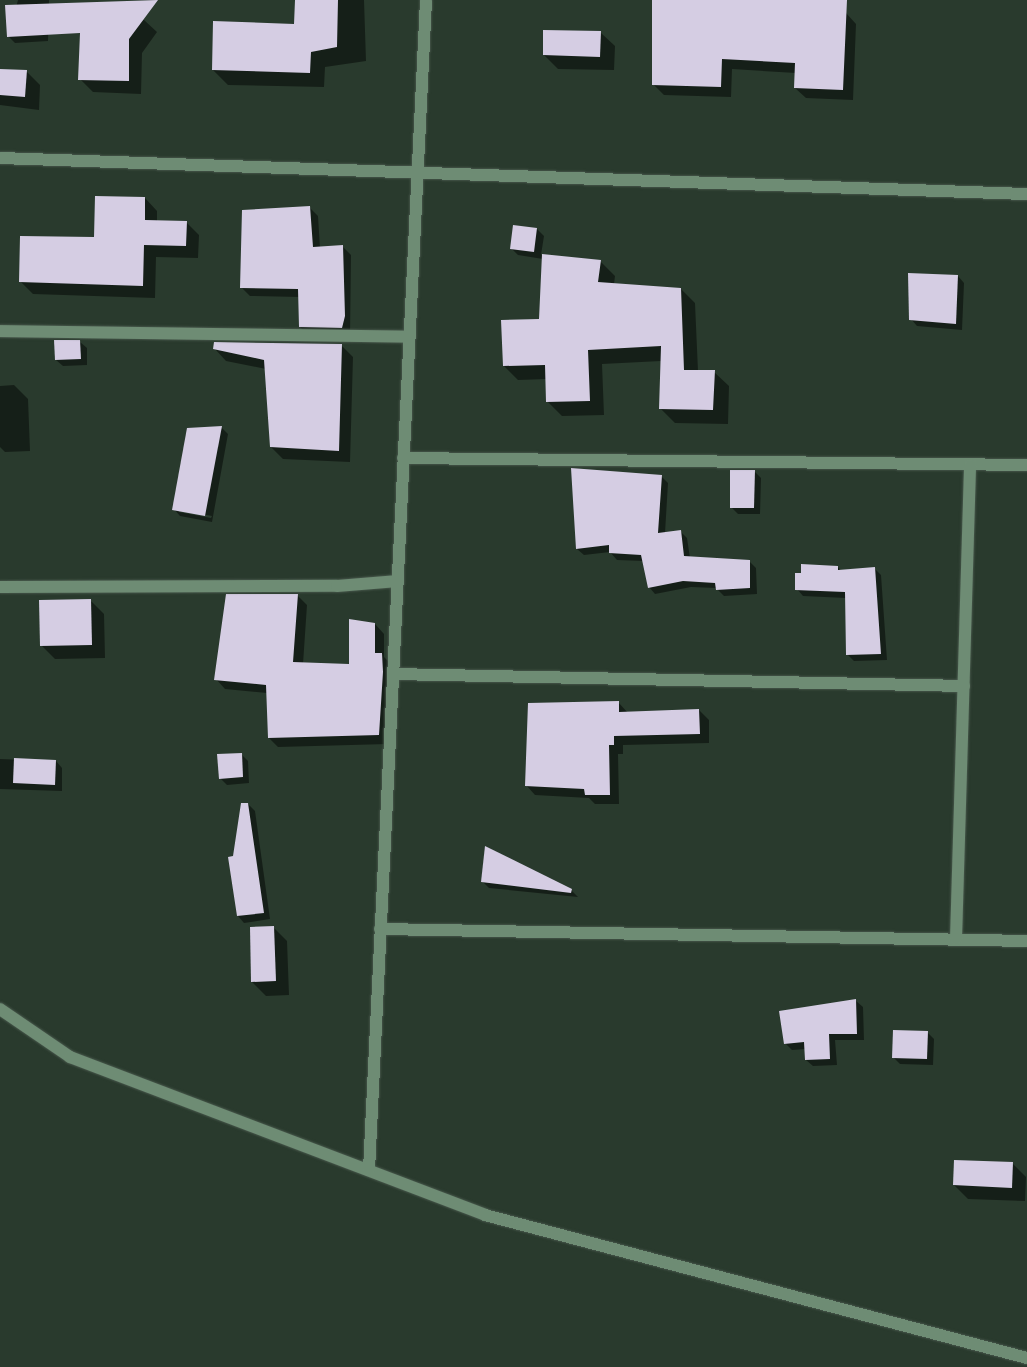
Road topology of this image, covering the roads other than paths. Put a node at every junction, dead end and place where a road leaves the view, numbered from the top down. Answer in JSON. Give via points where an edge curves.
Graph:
{"nodes":[{"id":1,"x":426,"y":0,"type":"edge"},
{"id":2,"x":0,"y":158,"type":"edge"},
{"id":3,"x":417,"y":173,"type":"junction"},
{"id":4,"x":1027,"y":194,"type":"edge"},
{"id":5,"x":0,"y":331,"type":"edge"},
{"id":6,"x":409,"y":337,"type":"junction"},
{"id":7,"x":403,"y":458,"type":"junction"},
{"id":8,"x":970,"y":465,"type":"junction"},
{"id":9,"x":1027,"y":465,"type":"edge"},
{"id":10,"x":398,"y":581,"type":"junction"},
{"id":11,"x":0,"y":587,"type":"edge"},
{"id":12,"x":393,"y":674,"type":"junction"},
{"id":13,"x":964,"y":686,"type":"junction"},
{"id":14,"x":380,"y":929,"type":"junction"},
{"id":15,"x":956,"y":939,"type":"junction"},
{"id":16,"x":1027,"y":940,"type":"edge"},
{"id":17,"x":0,"y":1009,"type":"edge"},
{"id":18,"x":368,"y":1170,"type":"junction"},
{"id":19,"x":1027,"y":1358,"type":"edge"}],
"edges":[{"from":1,"to":3,"type":"street"},
{"from":2,"to":3,"type":"street"},
{"from":3,"to":4,"type":"street"},
{"from":3,"to":6,"type":"street"},
{"from":5,"to":6,"type":"street"},
{"from":6,"to":7,"type":"street"},
{"from":7,"to":8,"type":"street"},
{"from":7,"to":10,"type":"street"},
{"from":8,"to":9,"type":"street"},
{"from":8,"to":13,"type":"street"},
{"from":10,"to":11,"type":"street","via":[[337,586]]},
{"from":10,"to":12,"type":"street"},
{"from":12,"to":13,"type":"street"},
{"from":12,"to":14,"type":"street"},
{"from":13,"to":15,"type":"street"},
{"from":14,"to":15,"type":"street"},
{"from":14,"to":18,"type":"street"},
{"from":15,"to":16,"type":"street"},
{"from":17,"to":18,"type":"street","via":[[70,1057]]},
{"from":18,"to":19,"type":"street","via":[[485,1214]]}]}
